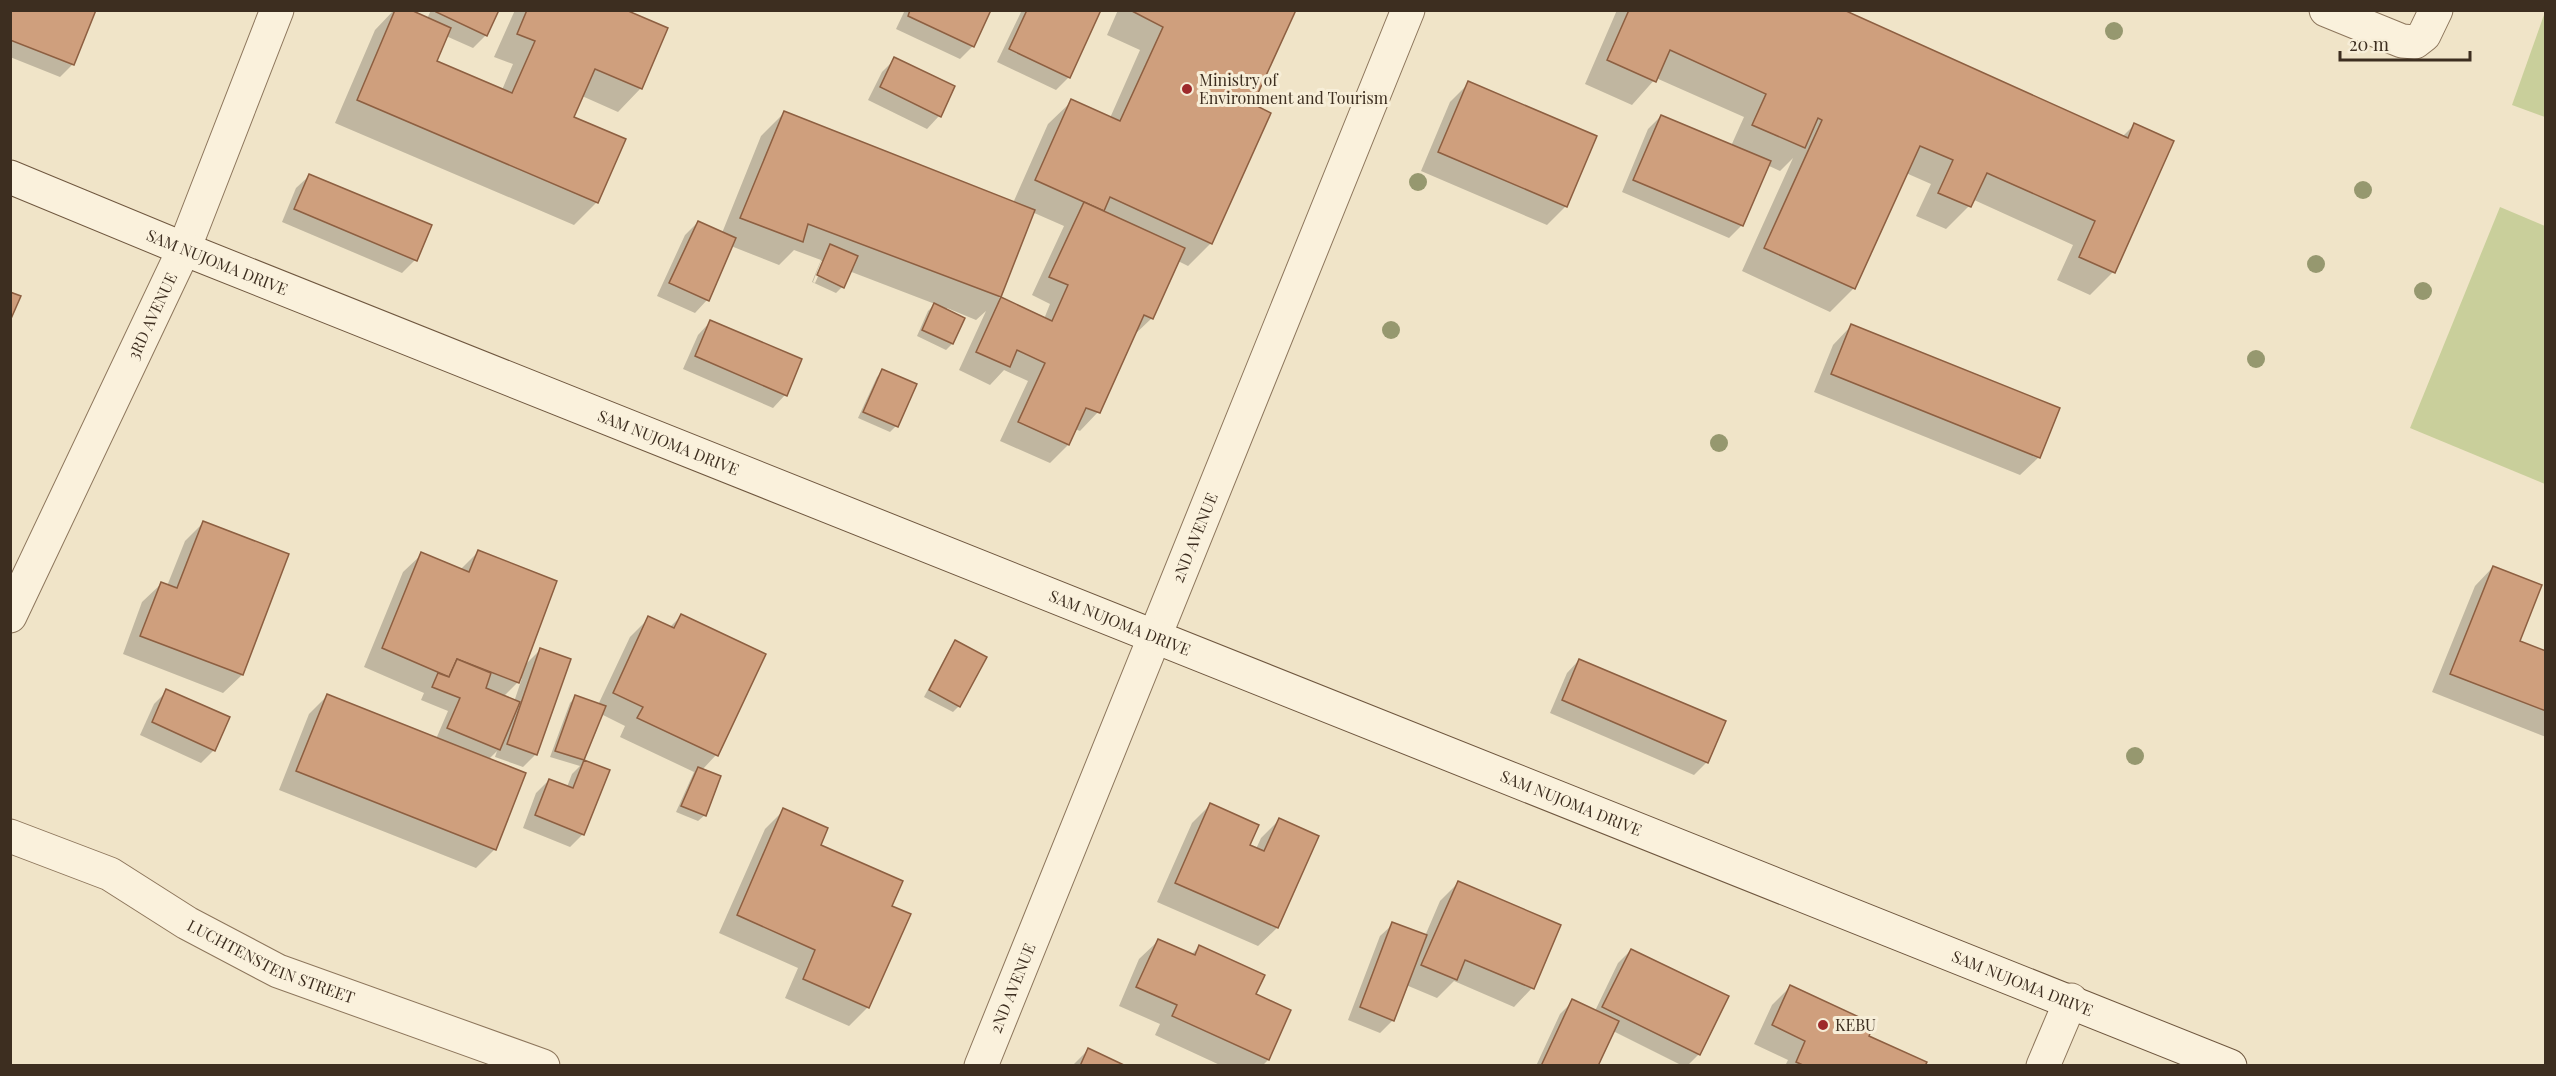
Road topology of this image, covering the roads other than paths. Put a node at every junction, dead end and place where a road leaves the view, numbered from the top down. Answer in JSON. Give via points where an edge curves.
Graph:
{"nodes":[{"id":1,"x":277,"y":10,"type":"edge"},
{"id":2,"x":1408,"y":10,"type":"edge"},
{"id":3,"x":2326,"y":10,"type":"edge"},
{"id":4,"x":2436,"y":10,"type":"edge"},
{"id":5,"x":10,"y":177,"type":"edge"},
{"id":6,"x":184,"y":249,"type":"junction"},
{"id":7,"x":10,"y":616,"type":"edge"},
{"id":8,"x":1154,"y":634,"type":"junction"},
{"id":9,"x":10,"y":836,"type":"edge"},
{"id":10,"x":2071,"y":1000,"type":"junction"},
{"id":11,"x":543,"y":1065,"type":"edge"},
{"id":12,"x":981,"y":1065,"type":"edge"},
{"id":13,"x":2043,"y":1065,"type":"edge"},
{"id":14,"x":2230,"y":1065,"type":"edge"}],
"edges":[{"from":1,"to":6,"type":"street","name":"3RD AVENUE"},
{"from":2,"to":8,"type":"street","name":"2ND AVENUE"},
{"from":3,"to":4,"type":"street","via":[[2402,41],[2415,42],[2424,35]]},
{"from":5,"to":6,"type":"street","name":"SAM NUJOMA DRIVE"},
{"from":6,"to":7,"type":"street","name":"3RD AVENUE"},
{"from":6,"to":8,"type":"street","name":"SAM NUJOMA DRIVE"},
{"from":8,"to":10,"type":"street","name":"SAM NUJOMA DRIVE"},
{"from":8,"to":12,"type":"street","name":"2ND AVENUE"},
{"from":9,"to":11,"type":"street","name":"LUCHTENSTEIN STREET","via":[[110,874],[187,923],[279,971]]},
{"from":10,"to":13,"type":"street"},
{"from":10,"to":14,"type":"street","name":"SAM NUJOMA DRIVE"}]}
